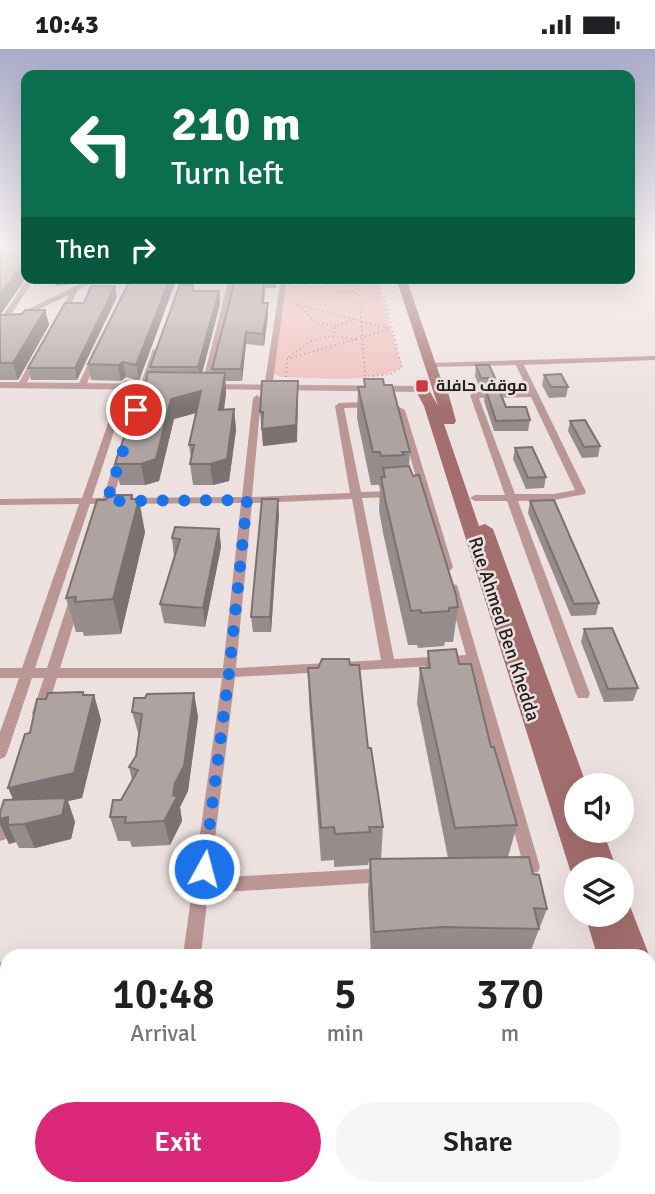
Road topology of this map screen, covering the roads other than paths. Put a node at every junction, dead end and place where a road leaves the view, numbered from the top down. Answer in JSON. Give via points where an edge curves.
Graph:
{"nodes":[{"id":1,"x":16,"y":301,"type":"edge"},
{"id":2,"x":50,"y":301,"type":"edge"},
{"id":3,"x":70,"y":301,"type":"edge"},
{"id":4,"x":225,"y":301,"type":"edge"},
{"id":5,"x":282,"y":301,"type":"edge"},
{"id":6,"x":399,"y":301,"type":"edge"},
{"id":7,"x":407,"y":301,"type":"edge"},
{"id":8,"x":57,"y":324,"type":"edge"},
{"id":9,"x":0,"y":325,"type":"edge"},
{"id":10,"x":101,"y":346,"type":"edge"},
{"id":11,"x":43,"y":347,"type":"edge"},
{"id":12,"x":158,"y":347,"type":"edge"},
{"id":13,"x":655,"y":358,"type":"edge"},
{"id":14,"x":518,"y":361,"type":"junction"},
{"id":15,"x":426,"y":380,"type":"junction"},
{"id":16,"x":0,"y":384,"type":"edge"},
{"id":17,"x":89,"y":384,"type":"junction"},
{"id":18,"x":22,"y":385,"type":"junction"},
{"id":19,"x":125,"y":385,"type":"junction"},
{"id":20,"x":144,"y":385,"type":"junction"},
{"id":21,"x":170,"y":385,"type":"edge"},
{"id":22,"x":200,"y":385,"type":"joint"},
{"id":23,"x":268,"y":386,"type":"junction"},
{"id":24,"x":534,"y":394,"type":"junction"},
{"id":25,"x":257,"y":398,"type":"dead end"},
{"id":26,"x":135,"y":412,"type":"edge"},
{"id":27,"x":127,"y":438,"type":"edge"},
{"id":28,"x":425,"y":493,"type":"junction"},
{"id":29,"x":356,"y":495,"type":"junction"},
{"id":30,"x":475,"y":498,"type":"junction"},
{"id":31,"x":510,"y":498,"type":"junction"},
{"id":32,"x":247,"y":500,"type":"junction"},
{"id":33,"x":86,"y":501,"type":"junction"},
{"id":34,"x":107,"y":501,"type":"junction"},
{"id":35,"x":0,"y":502,"type":"edge"},
{"id":36,"x":98,"y":528,"type":"edge"},
{"id":37,"x":81,"y":580,"type":"edge"},
{"id":38,"x":473,"y":659,"type":"junction"},
{"id":39,"x":388,"y":663,"type":"junction"},
{"id":40,"x":0,"y":673,"type":"edge"},
{"id":41,"x":28,"y":673,"type":"junction"},
{"id":42,"x":52,"y":673,"type":"junction"},
{"id":43,"x":229,"y":673,"type":"junction"},
{"id":44,"x":583,"y":694,"type":"dead end"},
{"id":45,"x":36,"y":722,"type":"edge"},
{"id":46,"x":0,"y":753,"type":"edge"},
{"id":47,"x":570,"y":773,"type":"edge"},
{"id":48,"x":12,"y":796,"type":"edge"},
{"id":49,"x":0,"y":834,"type":"edge"},
{"id":50,"x":579,"y":857,"type":"edge"},
{"id":51,"x":505,"y":868,"type":"edge"},
{"id":52,"x":407,"y":873,"type":"edge"},
{"id":53,"x":201,"y":886,"type":"junction"},
{"id":54,"x":602,"y":927,"type":"edge"},
{"id":55,"x":625,"y":927,"type":"edge"},
{"id":56,"x":193,"y":949,"type":"edge"},
{"id":57,"x":609,"y":949,"type":"edge"},
{"id":58,"x":633,"y":949,"type":"edge"}],
"edges":[{"from":1,"to":9,"type":"street"},
{"from":2,"to":9,"type":"street"},
{"from":3,"to":8,"type":"street"},
{"from":4,"to":22,"type":"street"},
{"from":5,"to":23,"type":"street"},
{"from":6,"to":15,"type":"main road"},
{"from":7,"to":15,"type":"main road"},
{"from":10,"to":17,"type":"street"},
{"from":11,"to":18,"type":"street"},
{"from":12,"to":20,"type":"street"},
{"from":13,"to":14,"type":"street"},
{"from":14,"to":15,"type":"street"},
{"from":14,"to":24,"type":"street"},
{"from":15,"to":23,"type":"street"},
{"from":15,"to":30,"type":"main road","via":[[442,401]]},
{"from":15,"to":50,"type":"main road","name":"Rue Ahmed Ben Khedda"},
{"from":16,"to":18,"type":"street"},
{"from":17,"to":18,"type":"street"},
{"from":17,"to":19,"type":"street"},
{"from":19,"to":20,"type":"street"},
{"from":19,"to":33,"type":"street"},
{"from":20,"to":21,"type":"street"},
{"from":20,"to":26,"type":"street"},
{"from":22,"to":23,"type":"street"},
{"from":24,"to":31,"type":"street","via":[[474,395]]},
{"from":24,"to":31,"type":"street","via":[[581,492]]},
{"from":25,"to":32,"type":"street"},
{"from":27,"to":34,"type":"street"},
{"from":28,"to":29,"type":"street"},
{"from":28,"to":29,"type":"street","via":[[402,412],[388,404],[339,406]]},
{"from":28,"to":38,"type":"street"},
{"from":29,"to":32,"type":"street"},
{"from":29,"to":39,"type":"street"},
{"from":30,"to":31,"type":"street"},
{"from":30,"to":47,"type":"main road"},
{"from":31,"to":44,"type":"street"},
{"from":32,"to":34,"type":"street"},
{"from":32,"to":43,"type":"street"},
{"from":33,"to":34,"type":"street"},
{"from":33,"to":35,"type":"street"},
{"from":33,"to":41,"type":"street"},
{"from":34,"to":36,"type":"street"},
{"from":37,"to":42,"type":"street"},
{"from":38,"to":39,"type":"street"},
{"from":38,"to":51,"type":"street","via":[[533,867]]},
{"from":39,"to":43,"type":"street"},
{"from":40,"to":41,"type":"street"},
{"from":41,"to":42,"type":"street"},
{"from":41,"to":46,"type":"street"},
{"from":42,"to":43,"type":"street"},
{"from":42,"to":45,"type":"street"},
{"from":43,"to":53,"type":"street"},
{"from":48,"to":49,"type":"street"},
{"from":52,"to":53,"type":"street"},
{"from":53,"to":56,"type":"street"},
{"from":54,"to":57,"type":"main road"},
{"from":55,"to":58,"type":"main road"}]}
